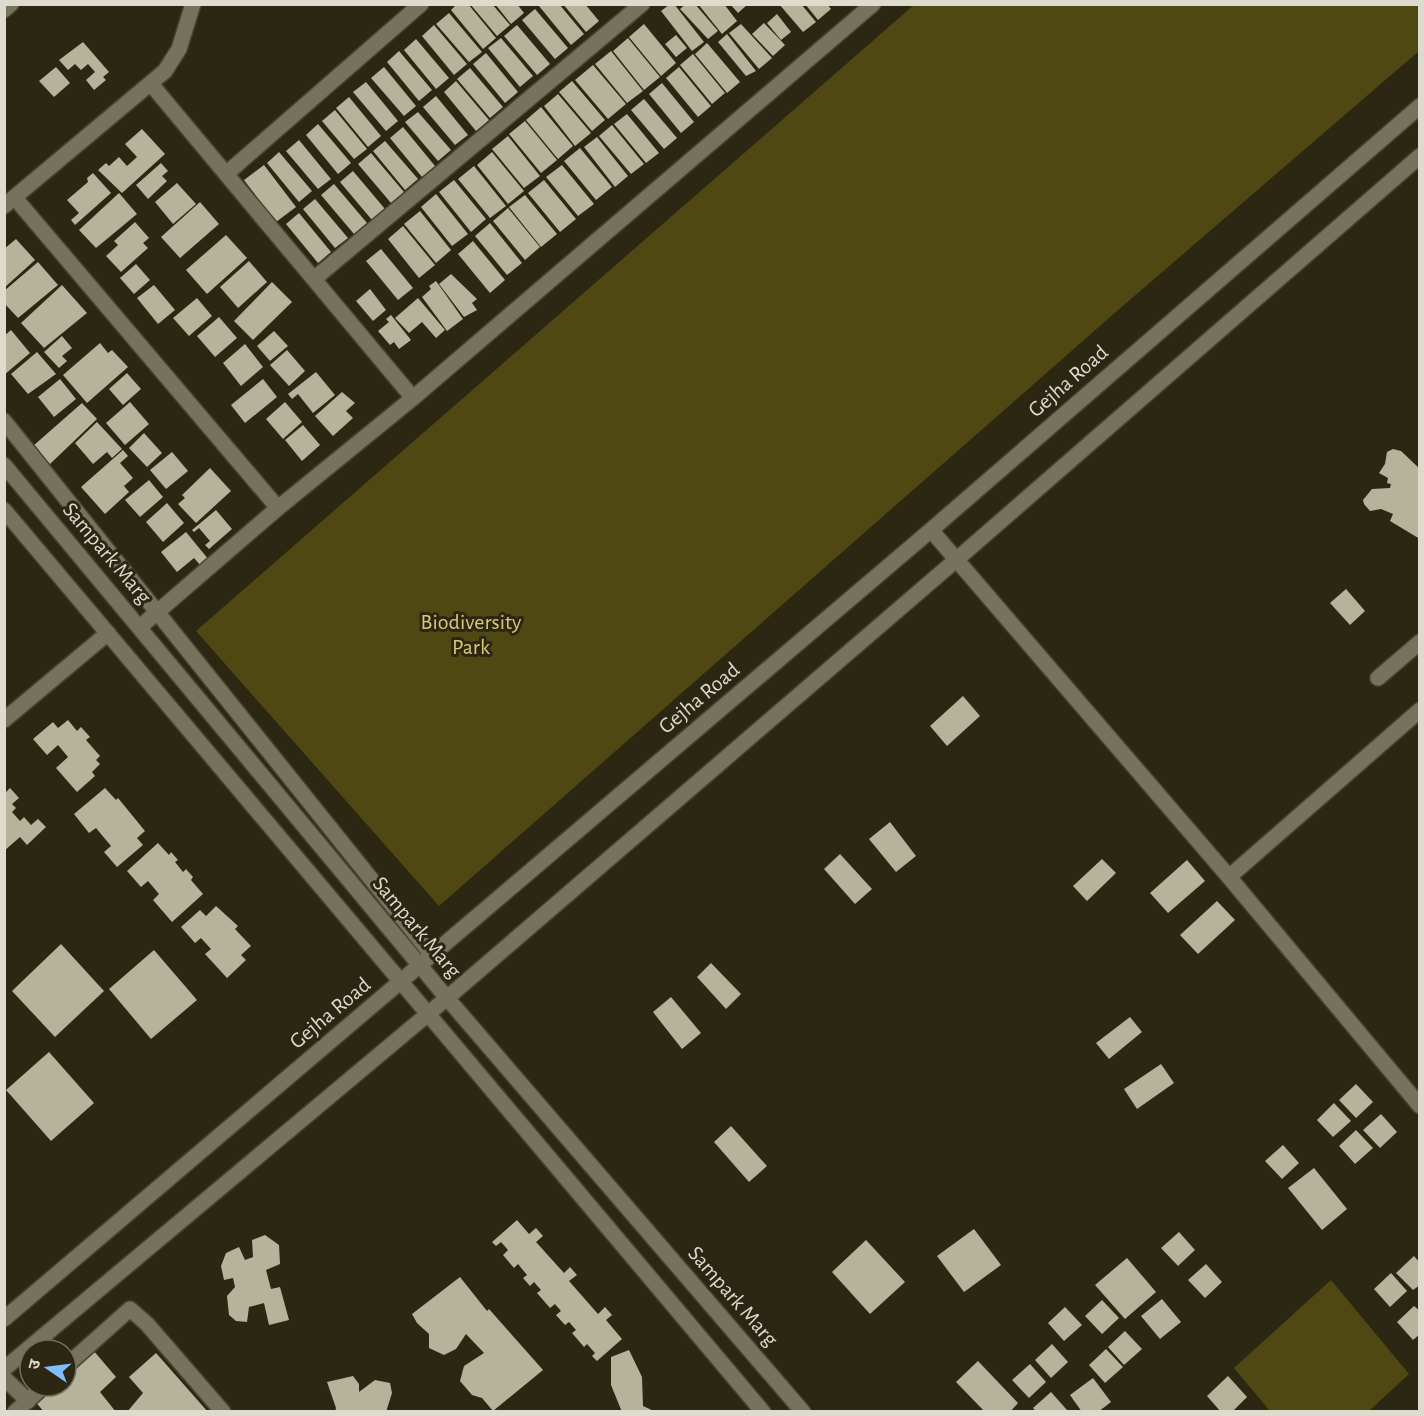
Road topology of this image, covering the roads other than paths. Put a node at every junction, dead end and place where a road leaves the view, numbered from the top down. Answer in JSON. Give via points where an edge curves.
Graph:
{"nodes":[{"id":1,"x":11,"y":4,"type":"edge"},
{"id":2,"x":193,"y":4,"type":"edge"},
{"id":3,"x":421,"y":4,"type":"edge"},
{"id":4,"x":873,"y":4,"type":"edge"},
{"id":5,"x":634,"y":7,"type":"edge"},
{"id":6,"x":4,"y":10,"type":"edge"},
{"id":7,"x":151,"y":84,"type":"junction"},
{"id":8,"x":1419,"y":106,"type":"edge"},
{"id":9,"x":1419,"y":156,"type":"edge"},
{"id":10,"x":226,"y":174,"type":"junction"},
{"id":11,"x":10,"y":202,"type":"edge"},
{"id":12,"x":314,"y":279,"type":"junction"},
{"id":13,"x":413,"y":398,"type":"junction"},
{"id":14,"x":4,"y":421,"type":"edge"},
{"id":15,"x":4,"y":465,"type":"edge"},
{"id":16,"x":278,"y":508,"type":"junction"},
{"id":17,"x":4,"y":510,"type":"edge"},
{"id":18,"x":931,"y":530,"type":"junction"},
{"id":19,"x":956,"y":560,"type":"junction"},
{"id":20,"x":156,"y":612,"type":"junction"},
{"id":21,"x":140,"y":627,"type":"junction"},
{"id":22,"x":108,"y":633,"type":"junction"},
{"id":23,"x":1419,"y":642,"type":"edge"},
{"id":24,"x":1378,"y":678,"type":"dead end"},
{"id":25,"x":1419,"y":710,"type":"edge"},
{"id":26,"x":4,"y":720,"type":"edge"},
{"id":27,"x":1229,"y":877,"type":"junction"},
{"id":28,"x":432,"y":955,"type":"junction"},
{"id":29,"x":421,"y":966,"type":"junction"},
{"id":30,"x":402,"y":981,"type":"junction"},
{"id":31,"x":447,"y":998,"type":"junction"},
{"id":32,"x":428,"y":1013,"type":"junction"},
{"id":33,"x":1419,"y":1106,"type":"edge"},
{"id":34,"x":4,"y":1319,"type":"edge"},
{"id":35,"x":78,"y":1355,"type":"edge"},
{"id":36,"x":4,"y":1369,"type":"edge"},
{"id":37,"x":4,"y":1378,"type":"edge"},
{"id":38,"x":31,"y":1398,"type":"edge"},
{"id":39,"x":28,"y":1401,"type":"junction"},
{"id":40,"x":15,"y":1412,"type":"edge"},
{"id":41,"x":224,"y":1412,"type":"edge"},
{"id":42,"x":763,"y":1412,"type":"edge"},
{"id":43,"x":803,"y":1412,"type":"edge"}],
"edges":[{"from":1,"to":6,"type":"street"},
{"from":2,"to":7,"type":"street","via":[[174,58]]},
{"from":3,"to":10,"type":"street"},
{"from":4,"to":13,"type":"street"},
{"from":5,"to":12,"type":"street"},
{"from":7,"to":10,"type":"street"},
{"from":7,"to":11,"type":"street"},
{"from":8,"to":18,"type":"street","name":"Gejha Road"},
{"from":9,"to":19,"type":"street"},
{"from":10,"to":12,"type":"street"},
{"from":11,"to":16,"type":"street"},
{"from":12,"to":13,"type":"street"},
{"from":13,"to":16,"type":"street"},
{"from":14,"to":20,"type":"street"},
{"from":15,"to":21,"type":"street","name":"Sampark Marg"},
{"from":16,"to":20,"type":"street"},
{"from":17,"to":22,"type":"street","name":"Sampark Marg"},
{"from":18,"to":19,"type":"street"},
{"from":18,"to":28,"type":"street","name":"Gejha Road"},
{"from":19,"to":27,"type":"street"},
{"from":19,"to":31,"type":"street"},
{"from":20,"to":21,"type":"street"},
{"from":20,"to":28,"type":"street"},
{"from":21,"to":29,"type":"street","name":"Sampark Marg"},
{"from":22,"to":26,"type":"street"},
{"from":22,"to":30,"type":"street","name":"Sampark Marg"},
{"from":23,"to":24,"type":"street"},
{"from":25,"to":27,"type":"street"},
{"from":27,"to":33,"type":"street"},
{"from":28,"to":29,"type":"street","name":"Gejha Road"},
{"from":29,"to":30,"type":"street","name":"Gejha Road"},
{"from":29,"to":31,"type":"street","name":"Sampark Marg"},
{"from":30,"to":32,"type":"street","name":"Sampark Marg"},
{"from":30,"to":34,"type":"street","name":"Gejha Road"},
{"from":31,"to":32,"type":"street"},
{"from":31,"to":43,"type":"street","name":"Sampark Marg"},
{"from":32,"to":36,"type":"street"},
{"from":32,"to":42,"type":"street","name":"Sampark Marg"},
{"from":35,"to":41,"type":"street","via":[[130,1309]]},
{"from":37,"to":39,"type":"street"},
{"from":38,"to":39,"type":"street"},
{"from":39,"to":40,"type":"street"}]}
